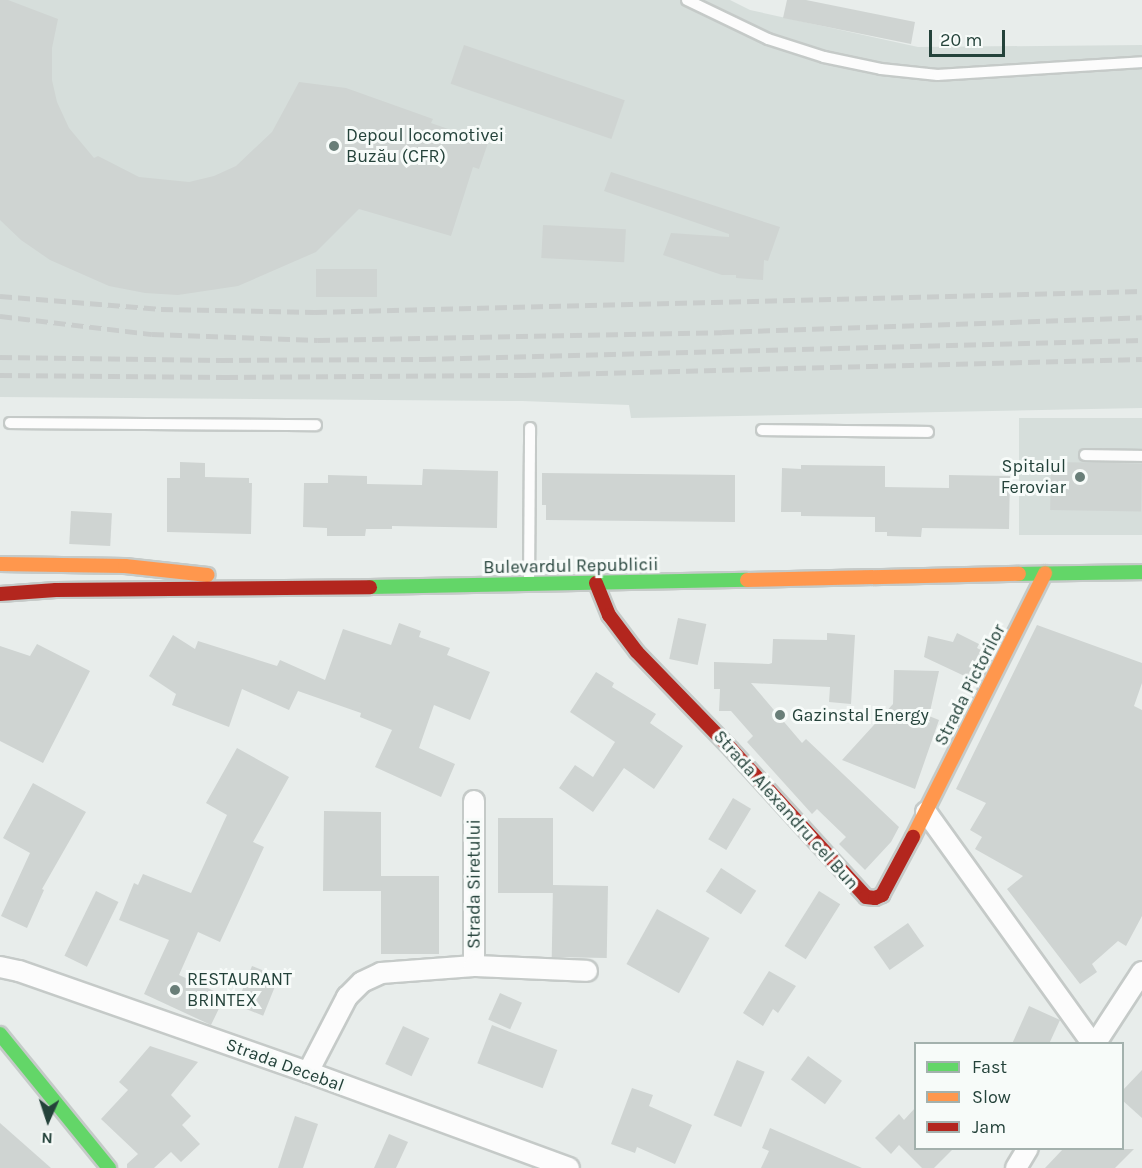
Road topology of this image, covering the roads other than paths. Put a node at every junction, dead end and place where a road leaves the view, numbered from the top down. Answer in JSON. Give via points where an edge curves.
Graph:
{"nodes":[{"id":1,"x":687,"y":0,"type":"edge"},
{"id":2,"x":1142,"y":62,"type":"edge"},
{"id":3,"x":10,"y":423,"type":"dead end"},
{"id":4,"x":316,"y":425,"type":"dead end"},
{"id":5,"x":530,"y":428,"type":"dead end"},
{"id":6,"x":762,"y":430,"type":"dead end"},
{"id":7,"x":928,"y":432,"type":"dead end"},
{"id":8,"x":1085,"y":455,"type":"dead end"},
{"id":9,"x":1142,"y":456,"type":"edge"},
{"id":10,"x":0,"y":564,"type":"edge"},
{"id":11,"x":1142,"y":572,"type":"edge"},
{"id":12,"x":1045,"y":573,"type":"junction"},
{"id":13,"x":596,"y":583,"type":"junction"},
{"id":14,"x":529,"y":584,"type":"junction"},
{"id":15,"x":274,"y":589,"type":"junction"},
{"id":16,"x":0,"y":594,"type":"edge"},
{"id":17,"x":474,"y":801,"type":"dead end"},
{"id":18,"x":926,"y":812,"type":"junction"},
{"id":19,"x":474,"y":966,"type":"junction"},
{"id":20,"x":0,"y":968,"type":"edge"},
{"id":21,"x":587,"y":971,"type":"dead end"},
{"id":22,"x":1142,"y":972,"type":"edge"},
{"id":23,"x":0,"y":1034,"type":"edge"},
{"id":24,"x":1093,"y":1042,"type":"edge"},
{"id":25,"x":1095,"y":1042,"type":"edge"},
{"id":26,"x":308,"y":1072,"type":"junction"},
{"id":27,"x":1027,"y":1150,"type":"edge"},
{"id":28,"x":109,"y":1168,"type":"edge"},
{"id":29,"x":569,"y":1168,"type":"edge"},
{"id":30,"x":1016,"y":1168,"type":"edge"}],
"edges":[{"from":1,"to":2,"type":"lane","via":[[768,39],[824,57],[881,69],[938,75]]},
{"from":3,"to":4,"type":"lane"},
{"from":5,"to":14,"type":"lane"},
{"from":6,"to":7,"type":"lane"},
{"from":8,"to":9,"type":"lane"},
{"from":10,"to":15,"type":"main road","via":[[125,566],[200,574]]},
{"from":11,"to":12,"type":"main road","name":"Bulevardul Republicii"},
{"from":12,"to":13,"type":"main road","name":"Bulevardul Republicii"},
{"from":12,"to":18,"type":"main road","name":"Strada Pictorilor"},
{"from":13,"to":14,"type":"main road","name":"Bulevardul Republicii"},
{"from":13,"to":18,"type":"main road","name":"Strada Alexandru cel Bun","via":[[609,615],[637,652],[866,897],[882,895]]},
{"from":14,"to":15,"type":"main road","name":"Bulevardul Republicii"},
{"from":15,"to":16,"type":"main road","name":"Bulevardul Republicii"},
{"from":17,"to":19,"type":"street","name":"Strada Siretului"},
{"from":18,"to":24,"type":"street"},
{"from":19,"to":21,"type":"street","name":"Strada Siretului"},
{"from":19,"to":26,"type":"street","name":"Strada Siretului","via":[[381,974],[362,982],[342,1005]]},
{"from":20,"to":26,"type":"street","name":"Strada Decebal","via":[[19,971]]},
{"from":22,"to":25,"type":"street"},
{"from":23,"to":28,"type":"main road"},
{"from":26,"to":29,"type":"street","name":"Strada Decebal"},
{"from":27,"to":30,"type":"street"}]}
